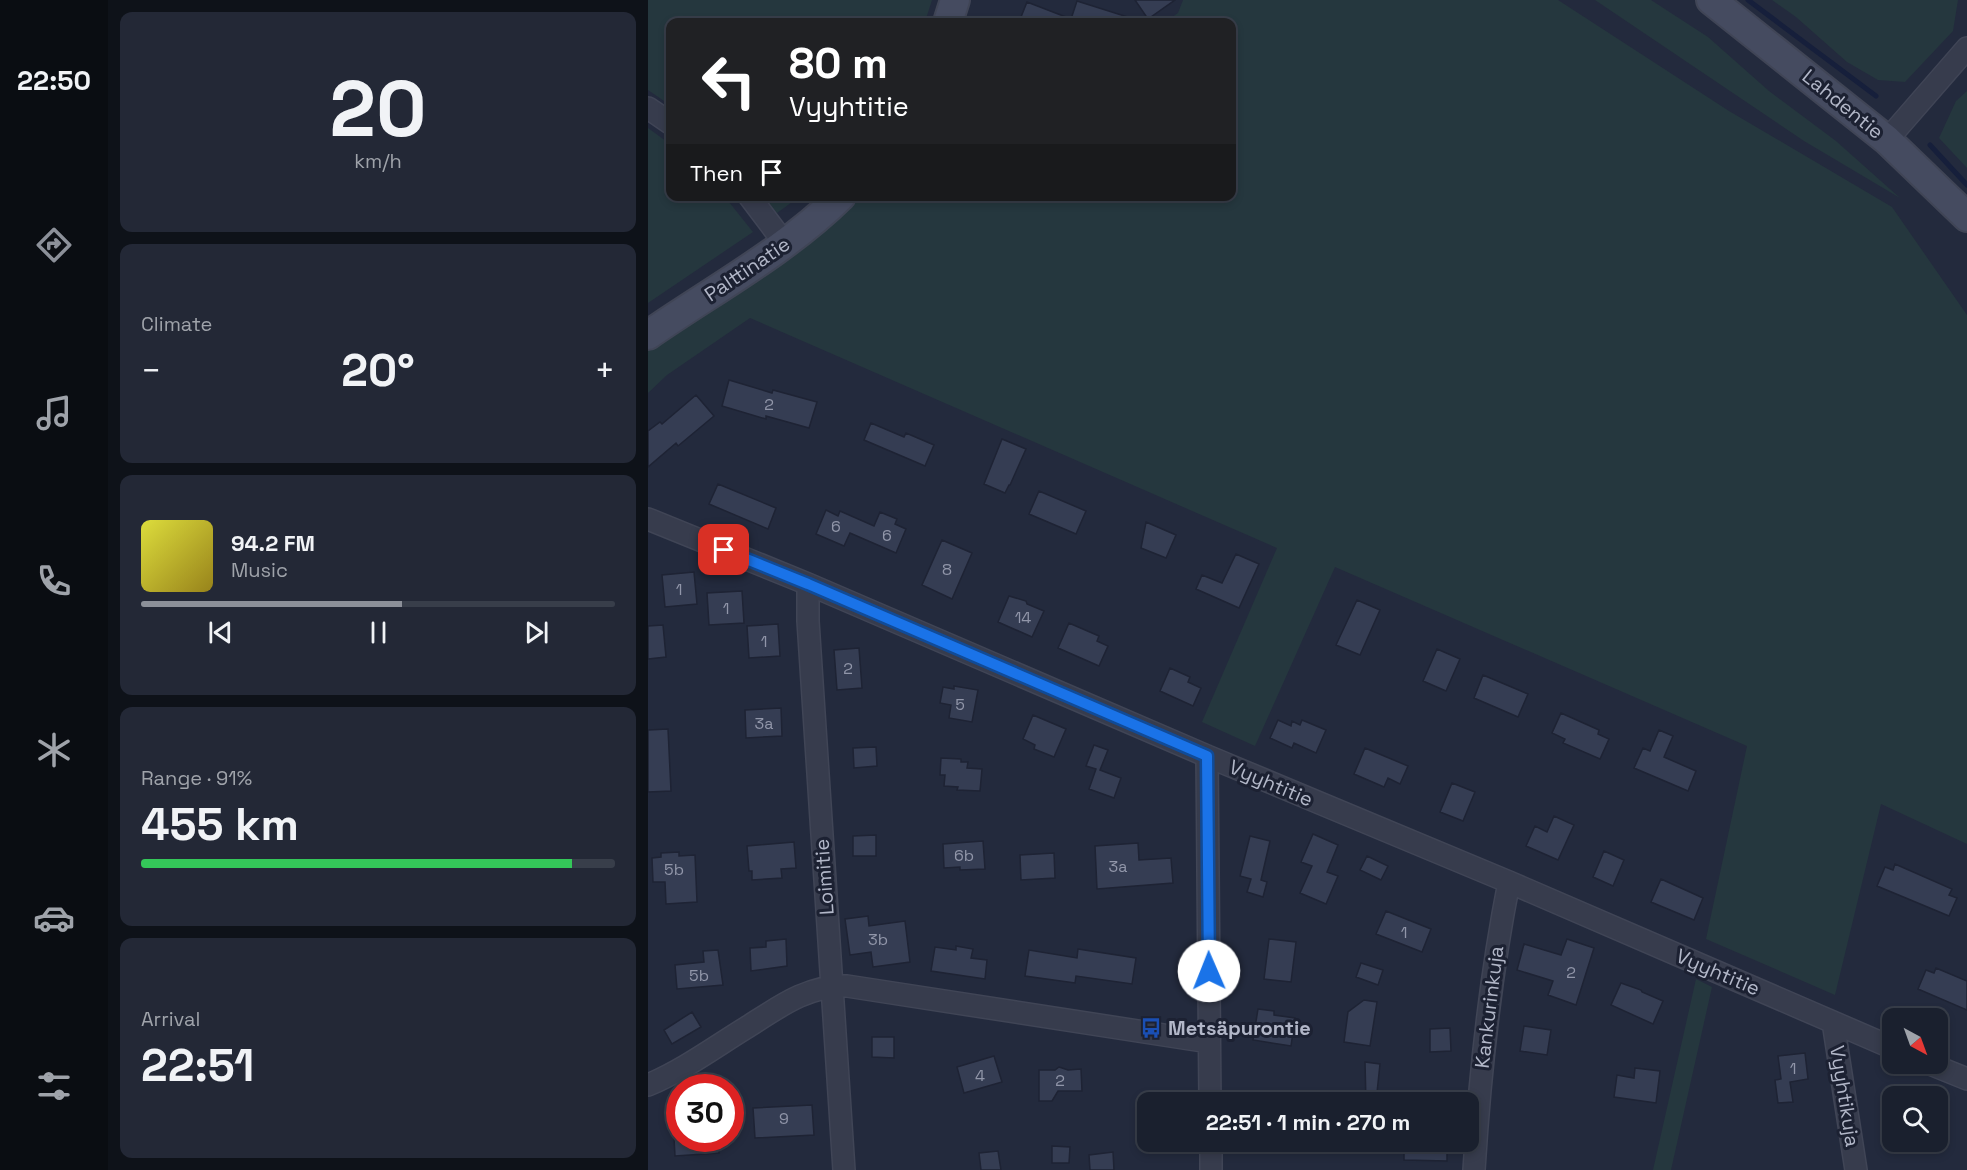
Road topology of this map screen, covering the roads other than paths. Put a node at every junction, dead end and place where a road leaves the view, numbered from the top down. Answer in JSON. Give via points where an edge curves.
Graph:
{"nodes":[{"id":1,"x":955,"y":0,"type":"edge"},
{"id":2,"x":1712,"y":0,"type":"edge"},
{"id":3,"x":949,"y":18,"type":"edge"},
{"id":4,"x":1967,"y":48,"type":"edge"},
{"id":5,"x":648,"y":108,"type":"edge"},
{"id":6,"x":666,"y":120,"type":"edge"},
{"id":7,"x":1887,"y":140,"type":"junction"},
{"id":8,"x":753,"y":201,"type":"edge"},
{"id":9,"x":836,"y":201,"type":"edge"},
{"id":10,"x":1967,"y":217,"type":"edge"},
{"id":11,"x":786,"y":245,"type":"junction"},
{"id":12,"x":648,"y":335,"type":"edge"},
{"id":13,"x":648,"y":519,"type":"edge"},
{"id":14,"x":808,"y":584,"type":"junction"},
{"id":15,"x":1207,"y":756,"type":"junction"},
{"id":16,"x":1509,"y":882,"type":"junction"},
{"id":17,"x":831,"y":986,"type":"junction"},
{"id":18,"x":1833,"y":1022,"type":"junction"},
{"id":19,"x":1209,"y":1042,"type":"junction"},
{"id":20,"x":1882,"y":1043,"type":"edge"},
{"id":21,"x":1948,"y":1071,"type":"edge"},
{"id":22,"x":1967,"y":1079,"type":"edge"},
{"id":23,"x":648,"y":1085,"type":"edge"},
{"id":24,"x":1210,"y":1092,"type":"edge"},
{"id":25,"x":1211,"y":1152,"type":"edge"},
{"id":26,"x":844,"y":1170,"type":"edge"},
{"id":27,"x":1211,"y":1170,"type":"edge"},
{"id":28,"x":1474,"y":1170,"type":"edge"},
{"id":29,"x":1857,"y":1170,"type":"edge"}],
"edges":[{"from":1,"to":3,"type":"main road"},
{"from":2,"to":7,"type":"main road","name":"Lahdentie"},
{"from":4,"to":7,"type":"street"},
{"from":5,"to":6,"type":"street"},
{"from":7,"to":10,"type":"main road","name":"Lahdentie"},
{"from":8,"to":11,"type":"street"},
{"from":9,"to":11,"type":"main road","name":"Palttinatie"},
{"from":11,"to":12,"type":"main road","name":"Palttinatie"},
{"from":13,"to":14,"type":"street","name":"Vyyhtitie"},
{"from":14,"to":15,"type":"street","name":"Vyyhtitie"},
{"from":14,"to":17,"type":"street","name":"Loimitie"},
{"from":15,"to":16,"type":"street","name":"Vyyhtitie"},
{"from":15,"to":19,"type":"street"},
{"from":16,"to":18,"type":"street","name":"Vyyhtitie"},
{"from":16,"to":28,"type":"street","name":"Kankurinkuja","via":[[1485,1031]]},
{"from":17,"to":19,"type":"street"},
{"from":17,"to":23,"type":"street","via":[[804,993]]},
{"from":17,"to":26,"type":"street","name":"Loimitie"},
{"from":18,"to":20,"type":"street","name":"Vyyhtitie"},
{"from":18,"to":29,"type":"street","name":"Vyyhtikuja"},
{"from":19,"to":24,"type":"street"},
{"from":21,"to":22,"type":"street"},
{"from":25,"to":27,"type":"street"}]}
